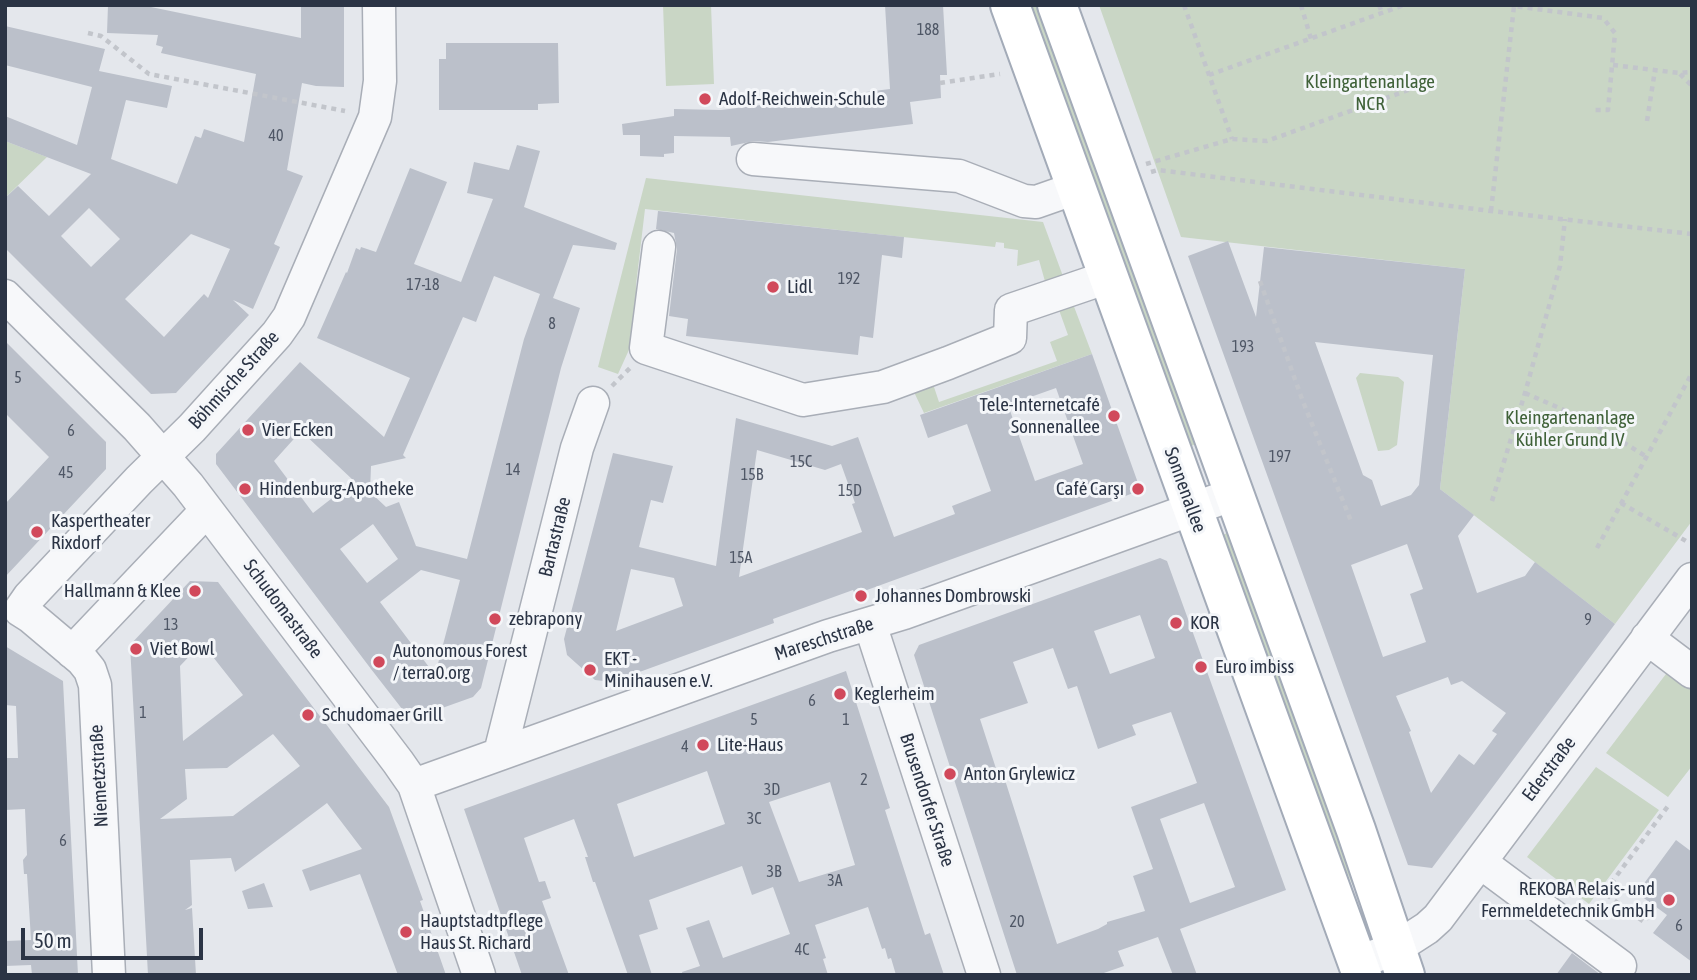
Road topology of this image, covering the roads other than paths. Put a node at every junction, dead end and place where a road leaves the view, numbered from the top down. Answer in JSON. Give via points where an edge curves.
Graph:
{"nodes":[{"id":1,"x":379,"y":5,"type":"edge"},
{"id":2,"x":1010,"y":5,"type":"edge"},
{"id":3,"x":1057,"y":5,"type":"edge"},
{"id":4,"x":753,"y":159,"type":"dead end"},
{"id":5,"x":1076,"y":188,"type":"junction"},
{"id":6,"x":659,"y":247,"type":"dead end"},
{"id":7,"x":1108,"y":277,"type":"junction"},
{"id":8,"x":5,"y":296,"type":"edge"},
{"id":9,"x":593,"y":403,"type":"road end"},
{"id":10,"x":163,"y":456,"type":"junction"},
{"id":11,"x":1234,"y":494,"type":"junction"},
{"id":12,"x":1192,"y":509,"type":"junction"},
{"id":13,"x":207,"y":510,"type":"junction"},
{"id":14,"x":1692,"y":579,"type":"edge"},
{"id":15,"x":13,"y":611,"type":"edge"},
{"id":16,"x":870,"y":624,"type":"junction"},
{"id":17,"x":1647,"y":638,"type":"junction"},
{"id":18,"x":72,"y":652,"type":"junction"},
{"id":19,"x":1692,"y":672,"type":"edge"},
{"id":20,"x":500,"y":753,"type":"junction"},
{"id":21,"x":414,"y":785,"type":"junction"},
{"id":22,"x":1480,"y":862,"type":"junction"},
{"id":23,"x":1401,"y":961,"type":"edge"},
{"id":24,"x":1620,"y":966,"type":"dead end"},
{"id":25,"x":1360,"y":969,"type":"edge"},
{"id":26,"x":109,"y":975,"type":"edge"},
{"id":27,"x":479,"y":975,"type":"edge"},
{"id":28,"x":984,"y":975,"type":"edge"}],
"edges":[{"from":1,"to":10,"type":"street","name":"Böhmische Straße","via":[[380,81],[375,117],[289,317]]},
{"from":2,"to":5,"type":"main road","name":"Sonnenallee"},
{"from":3,"to":11,"type":"main road"},
{"from":4,"to":5,"type":"street","via":[[959,176],[1024,201],[1036,202]]},
{"from":5,"to":7,"type":"main road","name":"Sonnenallee"},
{"from":6,"to":7,"type":"street","via":[[646,348],[803,400],[883,387],[1010,338],[1011,310]]},
{"from":7,"to":12,"type":"main road","name":"Sonnenallee"},
{"from":8,"to":10,"type":"street","name":"Schudomastraße"},
{"from":9,"to":20,"type":"street","name":"Bartastraße","via":[[577,448]]},
{"from":10,"to":13,"type":"street","name":"Schudomastraße"},
{"from":10,"to":15,"type":"street","name":"Böhmische Straße"},
{"from":11,"to":12,"type":"street","name":"Mareschstraße"},
{"from":11,"to":23,"type":"main road"},
{"from":12,"to":16,"type":"street","name":"Mareschstraße"},
{"from":12,"to":25,"type":"main road","name":"Sonnenallee"},
{"from":13,"to":18,"type":"street"},
{"from":13,"to":21,"type":"street","name":"Schudomastraße"},
{"from":14,"to":17,"type":"street","name":"Ederstraße"},
{"from":15,"to":18,"type":"street","name":"Niemetzstraße","via":[[31,617]]},
{"from":16,"to":20,"type":"street","name":"Mareschstraße"},
{"from":16,"to":28,"type":"street","name":"Brusendorfer Straße"},
{"from":17,"to":19,"type":"street"},
{"from":17,"to":22,"type":"street","name":"Ederstraße"},
{"from":18,"to":26,"type":"street","name":"Niemetzstraße","via":[[90,670],[95,685]]},
{"from":20,"to":21,"type":"street","name":"Mareschstraße"},
{"from":21,"to":27,"type":"street","name":"Schudomastraße"},
{"from":22,"to":23,"type":"street","name":"Ederstraße"},
{"from":22,"to":24,"type":"street"},
{"from":23,"to":25,"type":"street","name":"Ederstraße"}]}
